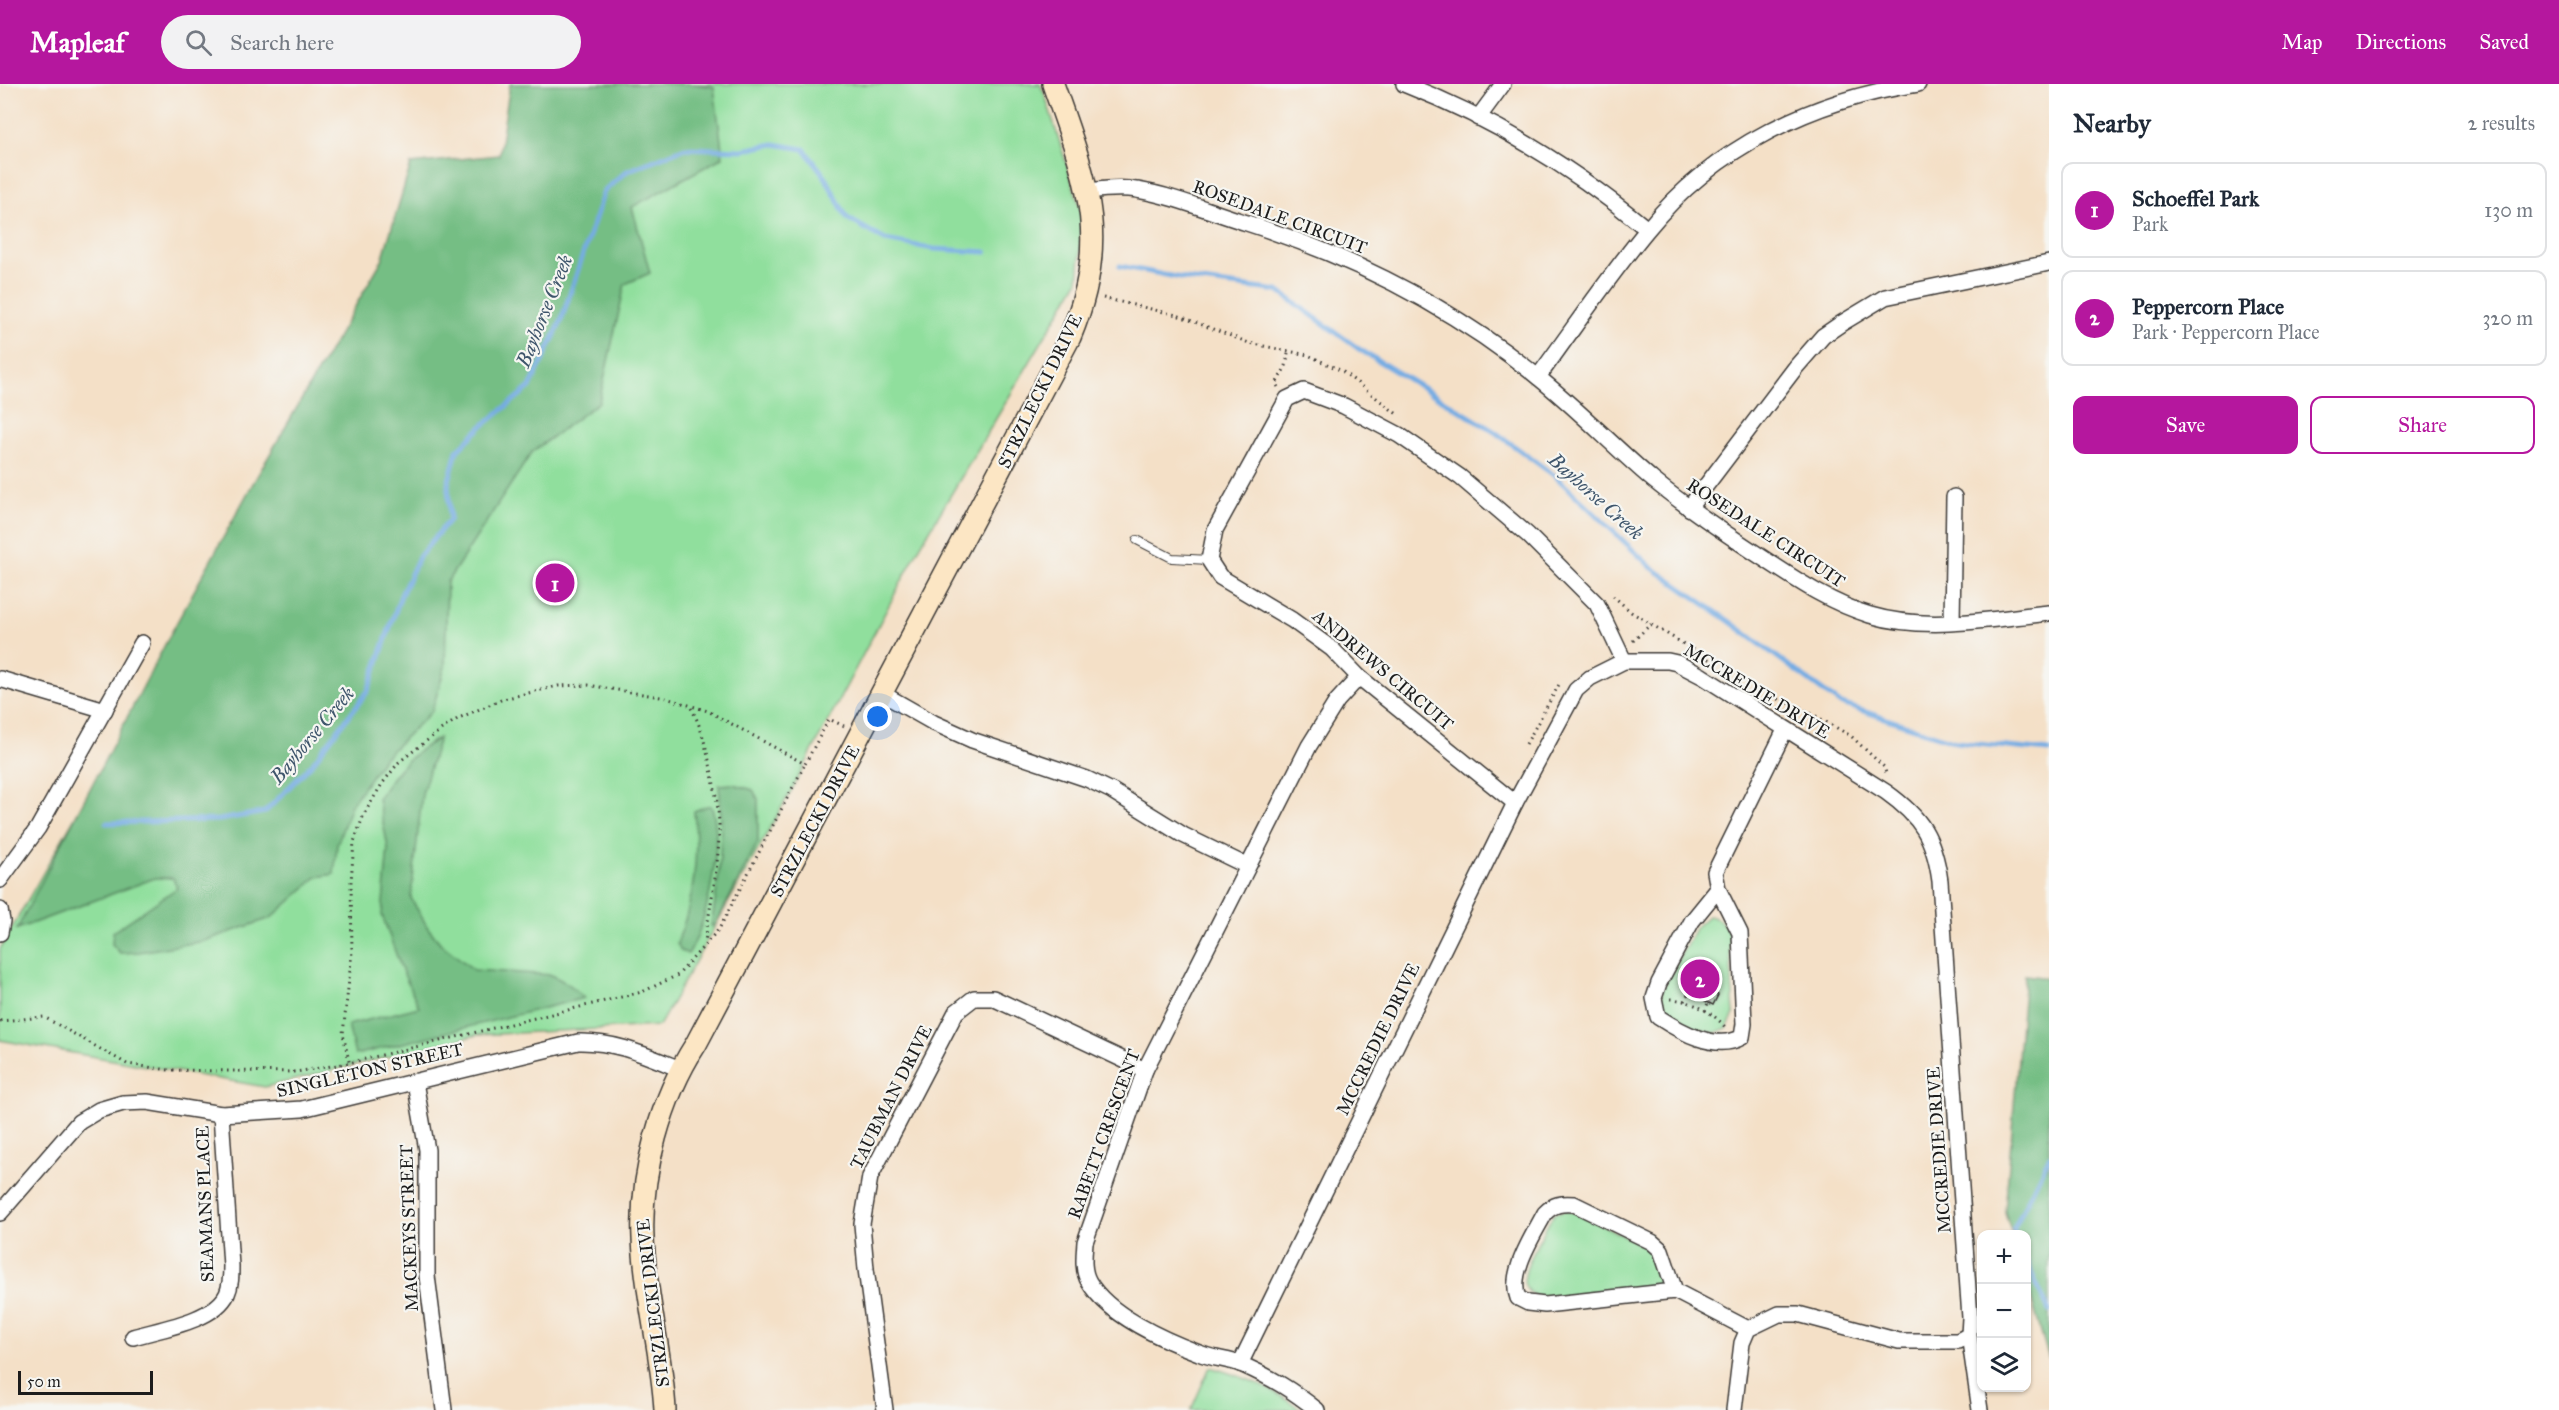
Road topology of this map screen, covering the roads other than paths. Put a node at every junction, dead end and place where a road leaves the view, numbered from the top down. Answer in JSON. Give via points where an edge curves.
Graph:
{"nodes":[{"id":1,"x":1053,"y":84,"type":"edge"},
{"id":2,"x":1404,"y":84,"type":"edge"},
{"id":3,"x":1503,"y":84,"type":"edge"},
{"id":4,"x":1918,"y":84,"type":"edge"},
{"id":5,"x":1478,"y":118,"type":"junction"},
{"id":6,"x":1088,"y":191,"type":"junction"},
{"id":7,"x":1647,"y":229,"type":"junction"},
{"id":8,"x":2049,"y":263,"type":"edge"},
{"id":9,"x":1538,"y":376,"type":"junction"},
{"id":10,"x":1954,"y":497,"type":"dead end"},
{"id":11,"x":1689,"y":508,"type":"junction"},
{"id":12,"x":1137,"y":540,"type":"dead end"},
{"id":13,"x":1209,"y":560,"type":"junction"},
{"id":14,"x":2049,"y":613,"type":"edge"},
{"id":15,"x":1952,"y":622,"type":"junction"},
{"id":16,"x":142,"y":643,"type":"dead end"},
{"id":17,"x":1624,"y":661,"type":"junction"},
{"id":18,"x":1359,"y":677,"type":"junction"},
{"id":19,"x":0,"y":679,"type":"edge"},
{"id":20,"x":883,"y":694,"type":"junction"},
{"id":21,"x":105,"y":710,"type":"junction"},
{"id":22,"x":1785,"y":730,"type":"junction"},
{"id":23,"x":1515,"y":803,"type":"junction"},
{"id":24,"x":1247,"y":866,"type":"junction"},
{"id":25,"x":0,"y":880,"type":"edge"},
{"id":26,"x":1718,"y":889,"type":"junction"},
{"id":27,"x":0,"y":910,"type":"edge"},
{"id":28,"x":0,"y":933,"type":"edge"},
{"id":29,"x":680,"y":1069,"type":"junction"},
{"id":30,"x":1145,"y":1070,"type":"junction"},
{"id":31,"x":415,"y":1082,"type":"junction"},
{"id":32,"x":221,"y":1114,"type":"junction"},
{"id":33,"x":0,"y":1213,"type":"edge"},
{"id":34,"x":1675,"y":1291,"type":"junction"},
{"id":35,"x":1748,"y":1329,"type":"junction"},
{"id":36,"x":1969,"y":1335,"type":"junction"},
{"id":37,"x":133,"y":1337,"type":"dead end"},
{"id":38,"x":1240,"y":1364,"type":"junction"},
{"id":39,"x":444,"y":1410,"type":"edge"},
{"id":40,"x":665,"y":1410,"type":"edge"},
{"id":41,"x":885,"y":1410,"type":"edge"},
{"id":42,"x":1317,"y":1410,"type":"edge"},
{"id":43,"x":1734,"y":1410,"type":"edge"},
{"id":44,"x":1980,"y":1410,"type":"edge"}],
"edges":[{"from":1,"to":6,"type":"street","name":"STRZLECKI DRIVE"},
{"from":2,"to":5,"type":"street"},
{"from":3,"to":5,"type":"street"},
{"from":4,"to":7,"type":"street","via":[[1861,94],[1767,131],[1711,168]]},
{"from":5,"to":7,"type":"street","via":[[1572,172],[1610,197]]},
{"from":6,"to":9,"type":"street","name":"ROSEDALE CIRCUIT","via":[[1136,190],[1162,196],[1338,256],[1450,314]]},
{"from":6,"to":20,"type":"street","name":"STRZLECKI DRIVE","via":[[1092,215],[1090,269],[1079,317]]},
{"from":7,"to":9,"type":"street"},
{"from":8,"to":11,"type":"street","via":[[1885,297],[1822,336]]},
{"from":9,"to":11,"type":"street","name":"ROSEDALE CIRCUIT"},
{"from":10,"to":15,"type":"street"},
{"from":11,"to":15,"type":"street","name":"ROSEDALE CIRCUIT","via":[[1838,604],[1872,616],[1911,622]]},
{"from":12,"to":13,"type":"lane","via":[[1172,558]]},
{"from":13,"to":17,"type":"street","via":[[1215,530],[1287,399],[1304,391],[1344,406],[1399,435],[1460,477],[1528,535],[1598,604]]},
{"from":13,"to":18,"type":"street","name":"ANDREWS CIRCUIT","via":[[1220,577],[1293,620],[1332,649]]},
{"from":14,"to":15,"type":"street","name":"ROSEDALE CIRCUIT"},
{"from":16,"to":21,"type":"street"},
{"from":17,"to":22,"type":"street","name":"MCCREDIE DRIVE","via":[[1677,663]]},
{"from":17,"to":23,"type":"street","name":"MCCREDIE DRIVE","via":[[1575,690]]},
{"from":18,"to":23,"type":"street","name":"ANDREWS CIRCUIT"},
{"from":18,"to":24,"type":"street","name":"RABETT CRESCENT","via":[[1327,716]]},
{"from":19,"to":21,"type":"street"},
{"from":20,"to":24,"type":"street","via":[[972,740],[1087,778],[1183,836]]},
{"from":20,"to":29,"type":"street","name":"STRZLECKI DRIVE"},
{"from":21,"to":25,"type":"street","via":[[38,828]]},
{"from":22,"to":26,"type":"street","via":[[1720,858],[1715,872]]},
{"from":22,"to":36,"type":"street","name":"MCCREDIE DRIVE","via":[[1905,806],[1920,820],[1938,866]]},
{"from":23,"to":38,"type":"street","name":"MCCREDIE DRIVE"},
{"from":24,"to":30,"type":"street","name":"RABETT CRESCENT"},
{"from":26,"to":26,"type":"street","via":[[1740,933],[1744,1024],[1742,1037],[1716,1044],[1658,1017],[1654,1002],[1682,936]]},
{"from":27,"to":28,"type":"street"},
{"from":29,"to":31,"type":"street","name":"SINGLETON STREET","via":[[618,1045],[578,1042]]},
{"from":29,"to":40,"type":"street","name":"STRZLECKI DRIVE","via":[[649,1161],[642,1211],[645,1268]]},
{"from":30,"to":38,"type":"street","name":"RABETT CRESCENT","via":[[1085,1242],[1088,1281],[1106,1303],[1139,1325],[1200,1354]]},
{"from":30,"to":41,"type":"street","name":"TAUBMAN DRIVE","via":[[993,998],[974,998],[956,1012],[870,1177],[867,1192],[862,1224]]},
{"from":31,"to":32,"type":"street","name":"SINGLETON STREET","via":[[303,1108]]},
{"from":31,"to":39,"type":"street","name":"MACKEYS STREET","via":[[427,1150],[427,1276]]},
{"from":32,"to":33,"type":"street","name":"SINGLETON STREET","via":[[147,1102],[99,1110],[64,1137]]},
{"from":32,"to":37,"type":"street","name":"SEAMANS PLACE","via":[[231,1266],[226,1295],[208,1313]]},
{"from":34,"to":34,"type":"street","via":[[1545,1305],[1518,1298],[1515,1276],[1545,1212],[1552,1206],[1574,1204],[1652,1242],[1661,1250]]},
{"from":34,"to":35,"type":"street"},
{"from":35,"to":36,"type":"street","via":[[1779,1314],[1798,1314],[1899,1341],[1958,1341]]},
{"from":35,"to":43,"type":"street","via":[[1738,1361]]},
{"from":36,"to":44,"type":"street","name":"MCCREDIE DRIVE"},
{"from":38,"to":42,"type":"street","name":"RABETT CRESCENT","via":[[1285,1385]]}]}
